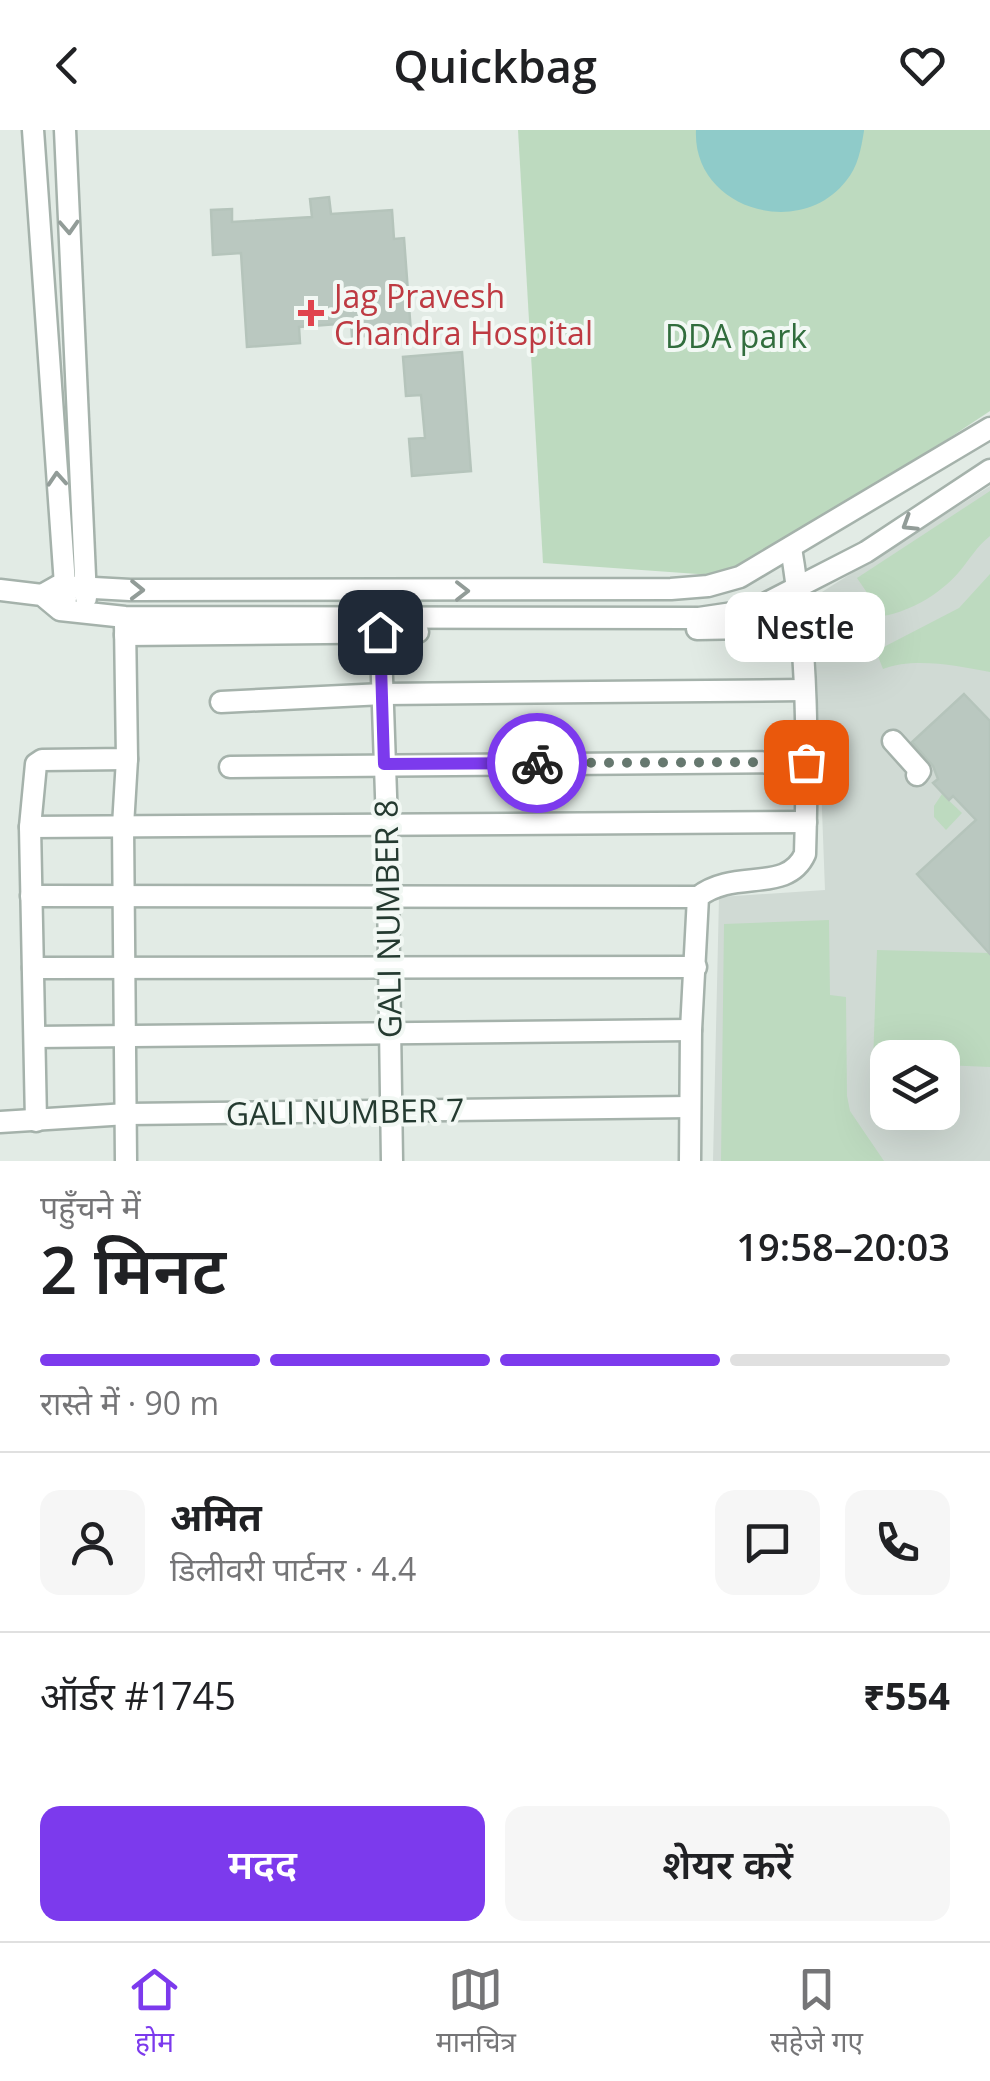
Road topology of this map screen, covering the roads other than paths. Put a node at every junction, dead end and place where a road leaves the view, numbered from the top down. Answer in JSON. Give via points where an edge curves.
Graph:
{"nodes":[{"id":1,"x":33,"y":130,"type":"edge"},
{"id":2,"x":65,"y":130,"type":"edge"},
{"id":3,"x":990,"y":428,"type":"edge"},
{"id":4,"x":990,"y":470,"type":"edge"},
{"id":5,"x":790,"y":548,"type":"junction"},
{"id":6,"x":75,"y":587,"type":"junction"},
{"id":7,"x":798,"y":588,"type":"junction"},
{"id":8,"x":0,"y":590,"type":"edge"},
{"id":9,"x":42,"y":595,"type":"junction"},
{"id":10,"x":77,"y":612,"type":"junction"},
{"id":11,"x":380,"y":625,"type":"junction"},
{"id":12,"x":125,"y":626,"type":"junction"},
{"id":13,"x":800,"y":627,"type":"junction"},
{"id":14,"x":804,"y":690,"type":"junction"},
{"id":15,"x":383,"y":694,"type":"junction"},
{"id":16,"x":221,"y":702,"type":"dead end"},
{"id":17,"x":893,"y":741,"type":"dead end"},
{"id":18,"x":126,"y":759,"type":"junction"},
{"id":19,"x":806,"y":762,"type":"junction"},
{"id":20,"x":384,"y":764,"type":"junction"},
{"id":21,"x":230,"y":767,"type":"dead end"},
{"id":22,"x":917,"y":775,"type":"dead end"},
{"id":23,"x":806,"y":822,"type":"junction"},
{"id":24,"x":387,"y":824,"type":"junction"},
{"id":25,"x":122,"y":826,"type":"junction"},
{"id":26,"x":30,"y":827,"type":"junction"},
{"id":27,"x":31,"y":896,"type":"junction"},
{"id":28,"x":124,"y":896,"type":"junction"},
{"id":29,"x":388,"y":897,"type":"junction"},
{"id":30,"x":698,"y":897,"type":"junction"},
{"id":31,"x":389,"y":966,"type":"junction"},
{"id":32,"x":123,"y":967,"type":"junction"},
{"id":33,"x":696,"y":967,"type":"junction"},
{"id":34,"x":33,"y":968,"type":"junction"},
{"id":35,"x":691,"y":1030,"type":"junction"},
{"id":36,"x":389,"y":1034,"type":"junction"},
{"id":37,"x":123,"y":1036,"type":"junction"},
{"id":38,"x":35,"y":1038,"type":"junction"},
{"id":39,"x":690,"y":1107,"type":"junction"},
{"id":40,"x":391,"y":1110,"type":"junction"},
{"id":41,"x":127,"y":1114,"type":"junction"},
{"id":42,"x":36,"y":1121,"type":"junction"},
{"id":43,"x":0,"y":1122,"type":"edge"},
{"id":44,"x":126,"y":1161,"type":"edge"},
{"id":45,"x":392,"y":1161,"type":"edge"},
{"id":46,"x":690,"y":1161,"type":"edge"}],
"edges":[{"from":6,"to":1,"type":"street","one_way":true},
{"from":2,"to":6,"type":"street","one_way":true},
{"from":3,"to":5,"type":"street"},
{"from":4,"to":7,"type":"street","one_way":true},
{"from":6,"to":5,"type":"street","one_way":true,"via":[[671,589],[740,578]]},
{"from":5,"to":7,"type":"street"},
{"from":6,"to":9,"type":"street"},
{"from":6,"to":10,"type":"street"},
{"from":7,"to":11,"type":"street","via":[[753,610],[699,618]]},
{"from":7,"to":13,"type":"street"},
{"from":8,"to":9,"type":"street"},
{"from":9,"to":10,"type":"street","via":[[60,610]]},
{"from":10,"to":12,"type":"street"},
{"from":11,"to":12,"type":"street"},
{"from":11,"to":13,"type":"street"},
{"from":11,"to":15,"type":"street","name":"GALI NUMBER 8"},
{"from":12,"to":18,"type":"street"},
{"from":13,"to":14,"type":"street"},
{"from":14,"to":15,"type":"street"},
{"from":14,"to":19,"type":"street"},
{"from":15,"to":16,"type":"street"},
{"from":15,"to":20,"type":"street","name":"GALI NUMBER 8"},
{"from":17,"to":22,"type":"street"},
{"from":18,"to":25,"type":"street"},
{"from":18,"to":26,"type":"street","via":[[39,761]]},
{"from":19,"to":20,"type":"street"},
{"from":19,"to":23,"type":"street"},
{"from":20,"to":21,"type":"street"},
{"from":20,"to":24,"type":"street","name":"GALI NUMBER 8"},
{"from":23,"to":24,"type":"street"},
{"from":23,"to":30,"type":"street","via":[[800,866],[776,878],[730,881]]},
{"from":24,"to":25,"type":"street"},
{"from":24,"to":29,"type":"street","name":"GALI NUMBER 8"},
{"from":25,"to":26,"type":"street"},
{"from":25,"to":28,"type":"street"},
{"from":26,"to":27,"type":"street"},
{"from":27,"to":28,"type":"street"},
{"from":27,"to":34,"type":"street"},
{"from":28,"to":29,"type":"street"},
{"from":28,"to":32,"type":"street"},
{"from":29,"to":30,"type":"street"},
{"from":29,"to":31,"type":"street","name":"GALI NUMBER 8"},
{"from":30,"to":33,"type":"street"},
{"from":31,"to":32,"type":"street"},
{"from":31,"to":33,"type":"street"},
{"from":31,"to":36,"type":"street","name":"GALI NUMBER 8"},
{"from":32,"to":34,"type":"street"},
{"from":32,"to":37,"type":"street"},
{"from":33,"to":35,"type":"street"},
{"from":34,"to":38,"type":"street"},
{"from":35,"to":36,"type":"street"},
{"from":35,"to":39,"type":"street"},
{"from":36,"to":37,"type":"street"},
{"from":36,"to":40,"type":"street","name":"GALI NUMBER 8"},
{"from":37,"to":38,"type":"street"},
{"from":37,"to":41,"type":"street"},
{"from":38,"to":42,"type":"street"},
{"from":39,"to":40,"type":"street","name":"GALI NUMBER 7"},
{"from":39,"to":46,"type":"street"},
{"from":40,"to":41,"type":"street","name":"GALI NUMBER 7"},
{"from":40,"to":45,"type":"street","name":"GALI NUMBER 8"},
{"from":41,"to":42,"type":"street","name":"GALI NUMBER 7"},
{"from":41,"to":44,"type":"street"},
{"from":42,"to":43,"type":"street","name":"GALI NUMBER 7"}]}
